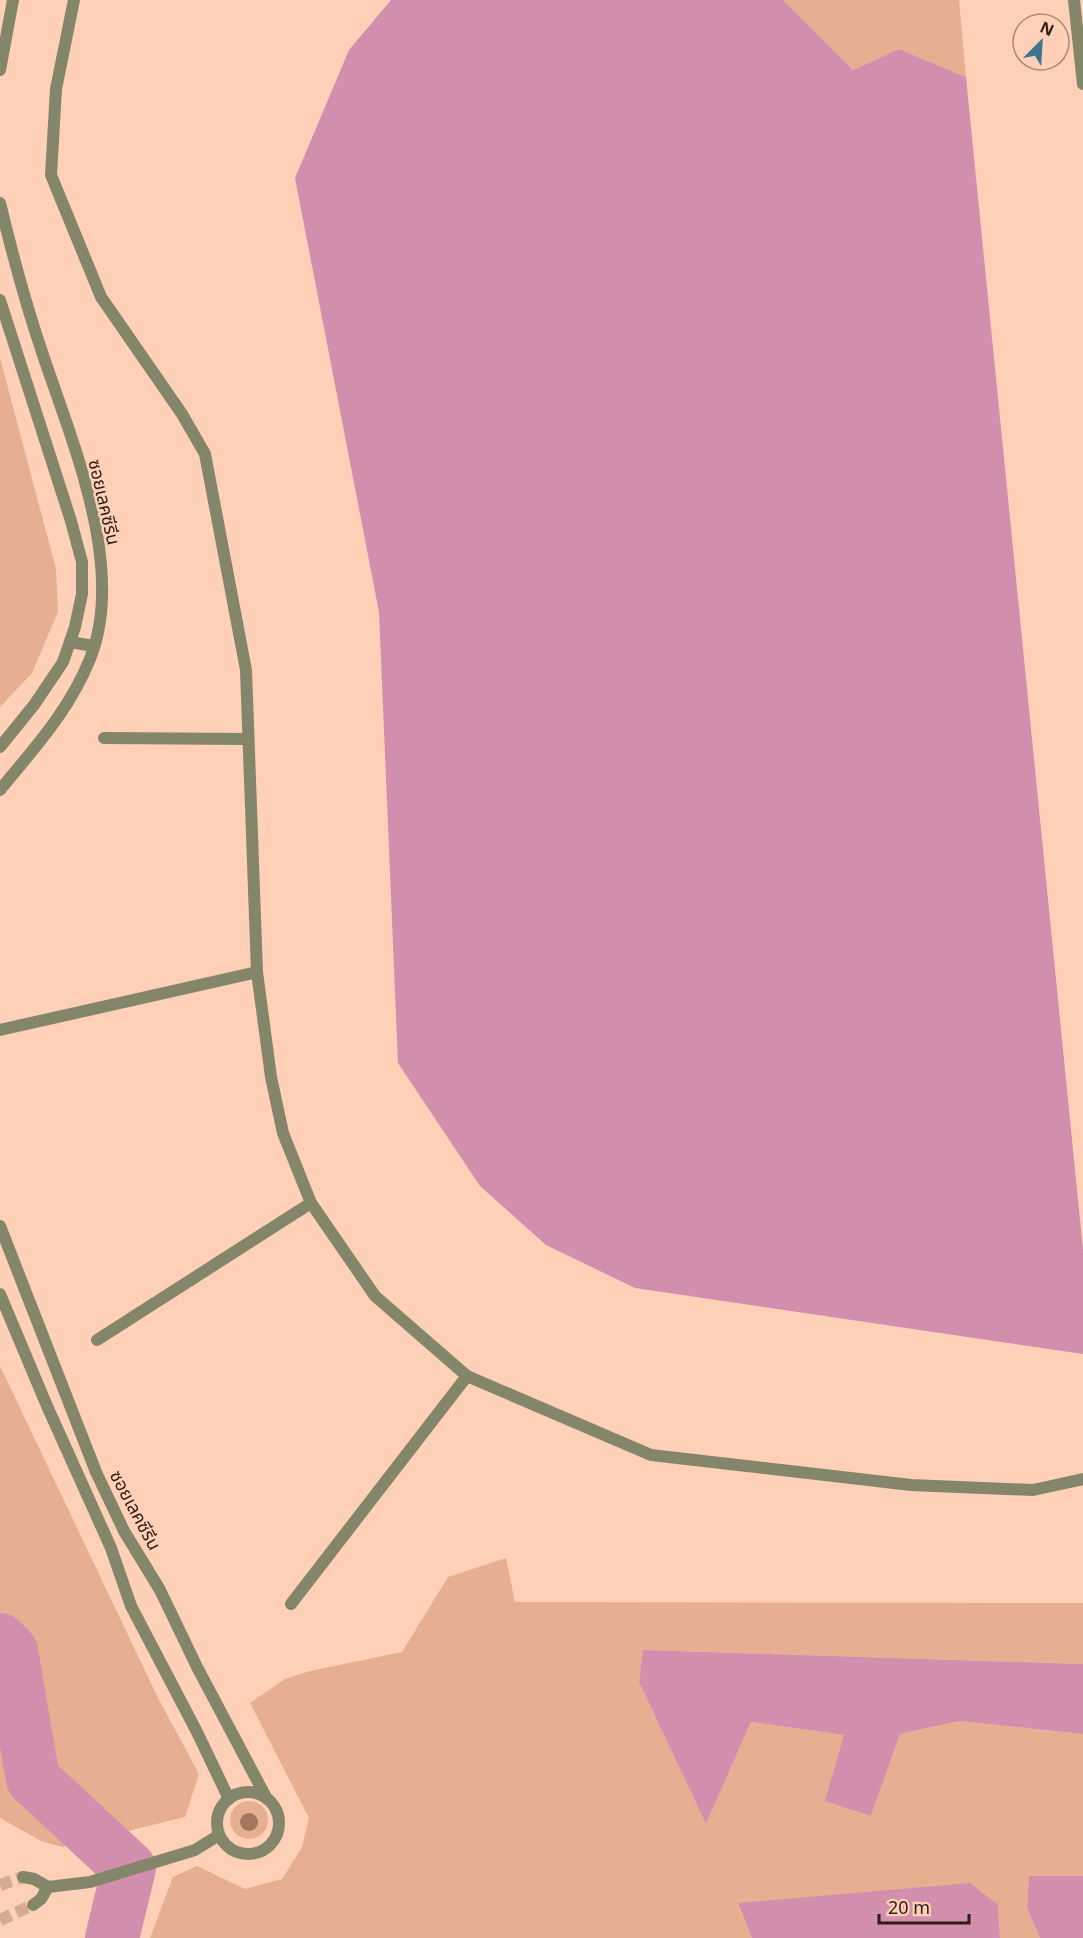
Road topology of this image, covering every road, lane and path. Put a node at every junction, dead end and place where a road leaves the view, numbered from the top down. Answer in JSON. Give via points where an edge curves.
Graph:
{"nodes":[{"id":1,"x":13,"y":0,"type":"edge"},
{"id":2,"x":74,"y":0,"type":"edge"},
{"id":3,"x":1074,"y":0,"type":"edge"},
{"id":4,"x":0,"y":70,"type":"edge"},
{"id":5,"x":1083,"y":84,"type":"edge"},
{"id":6,"x":0,"y":203,"type":"edge"},
{"id":7,"x":0,"y":300,"type":"edge"},
{"id":8,"x":70,"y":642,"type":"junction"},
{"id":9,"x":94,"y":646,"type":"junction"},
{"id":10,"x":104,"y":738,"type":"dead end"},
{"id":11,"x":248,"y":738,"type":"junction"},
{"id":12,"x":0,"y":747,"type":"edge"},
{"id":13,"x":0,"y":790,"type":"edge"},
{"id":14,"x":257,"y":972,"type":"junction"},
{"id":15,"x":0,"y":1030,"type":"edge"},
{"id":16,"x":311,"y":1203,"type":"junction"},
{"id":17,"x":0,"y":1226,"type":"edge"},
{"id":18,"x":0,"y":1294,"type":"edge"},
{"id":19,"x":97,"y":1340,"type":"dead end"},
{"id":20,"x":467,"y":1376,"type":"junction"},
{"id":21,"x":1083,"y":1479,"type":"edge"},
{"id":22,"x":291,"y":1604,"type":"dead end"},
{"id":23,"x":229,"y":1799,"type":"junction"},
{"id":24,"x":267,"y":1799,"type":"junction"},
{"id":25,"x":219,"y":1835,"type":"junction"},
{"id":26,"x":23,"y":1877,"type":"tunnel mouth"},
{"id":27,"x":48,"y":1887,"type":"junction"},
{"id":28,"x":33,"y":1905,"type":"tunnel mouth"}],
"edges":[{"from":1,"to":4,"type":"street"},
{"from":2,"to":11,"type":"street","via":[[56,89],[51,175],[101,297],[205,454],[246,670]]},
{"from":3,"to":5,"type":"street"},
{"from":6,"to":9,"type":"street","name":"ซอยเลคซีรีน","via":[[23,294],[87,489],[98,540],[102,578]]},
{"from":7,"to":8,"type":"street","name":"ซอยเลคซีรีน","via":[[82,562],[82,594]]},
{"from":8,"to":9,"type":"street"},
{"from":8,"to":12,"type":"street","name":"ซอยเลคซีรีน","via":[[58,671]]},
{"from":9,"to":13,"type":"street","name":"ซอยเลคซีรีน","via":[[72,695],[48,734]]},
{"from":10,"to":11,"type":"street"},
{"from":11,"to":14,"type":"street"},
{"from":14,"to":15,"type":"street"},
{"from":14,"to":16,"type":"street","via":[[283,1133]]},
{"from":16,"to":19,"type":"street"},
{"from":16,"to":20,"type":"street","via":[[375,1296]]},
{"from":17,"to":24,"type":"street","name":"ซอยเลคซีรีน","via":[[96,1472]]},
{"from":18,"to":23,"type":"street","name":"ซอยเลคซีรีน","via":[[111,1548],[131,1606]]},
{"from":20,"to":21,"type":"street","via":[[651,1455],[911,1485],[1034,1490]]},
{"from":20,"to":22,"type":"street"},
{"from":23,"to":24,"type":"street","via":[[244,1792]]},
{"from":23,"to":25,"type":"street","via":[[219,1811]]},
{"from":24,"to":25,"type":"street","via":[[279,1818],[278,1833],[270,1846],[242,1854],[228,1847]]},
{"from":25,"to":27,"type":"street","via":[[195,1850],[90,1882]]},
{"from":26,"to":27,"type":"street"},
{"from":27,"to":28,"type":"street"}]}
